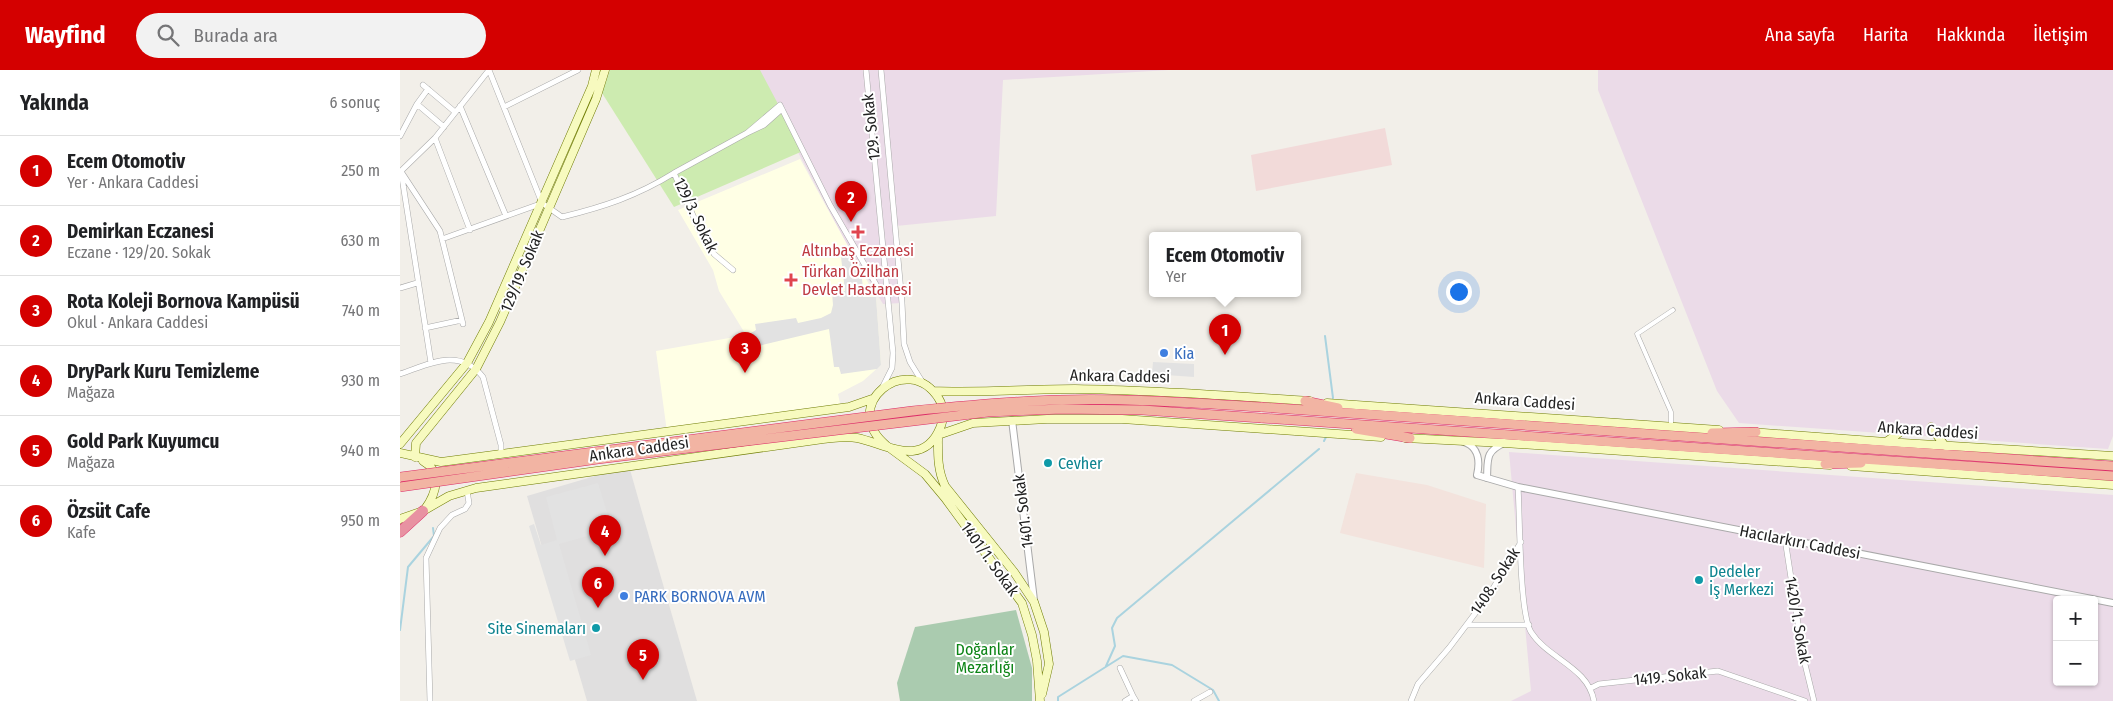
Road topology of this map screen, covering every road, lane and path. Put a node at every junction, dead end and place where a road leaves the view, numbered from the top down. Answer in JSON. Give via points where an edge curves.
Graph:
{"nodes":[{"id":1,"x":489,"y":70,"type":"edge"},
{"id":2,"x":578,"y":70,"type":"edge"},
{"id":3,"x":596,"y":70,"type":"edge"},
{"id":4,"x":605,"y":70,"type":"edge"},
{"id":5,"x":866,"y":70,"type":"edge"},
{"id":6,"x":881,"y":70,"type":"edge"},
{"id":7,"x":417,"y":104,"type":"junction"},
{"id":8,"x":460,"y":106,"type":"junction"},
{"id":9,"x":504,"y":107,"type":"junction"},
{"id":10,"x":456,"y":112,"type":"junction"},
{"id":11,"x":444,"y":127,"type":"junction"},
{"id":12,"x":400,"y":136,"type":"edge"},
{"id":13,"x":435,"y":138,"type":"junction"},
{"id":14,"x":400,"y":170,"type":"edge"},
{"id":15,"x":674,"y":173,"type":"junction"},
{"id":16,"x":542,"y":203,"type":"junction"},
{"id":17,"x":548,"y":209,"type":"junction"},
{"id":18,"x":506,"y":216,"type":"junction"},
{"id":19,"x":470,"y":230,"type":"junction"},
{"id":20,"x":442,"y":239,"type":"junction"},
{"id":21,"x":733,"y":270,"type":"dead end"},
{"id":22,"x":417,"y":283,"type":"junction"},
{"id":23,"x":400,"y":288,"type":"edge"},
{"id":24,"x":901,"y":290,"type":"junction"},
{"id":25,"x":888,"y":292,"type":"junction"},
{"id":26,"x":1673,"y":310,"type":"dead end"},
{"id":27,"x":425,"y":328,"type":"junction"},
{"id":28,"x":431,"y":363,"type":"junction"},
{"id":29,"x":467,"y":363,"type":"junction"},
{"id":30,"x":476,"y":369,"type":"junction"},
{"id":31,"x":400,"y":374,"type":"edge"},
{"id":32,"x":924,"y":383,"type":"junction"},
{"id":33,"x":881,"y":390,"type":"junction"},
{"id":34,"x":934,"y":391,"type":"junction"},
{"id":35,"x":872,"y":399,"type":"junction"},
{"id":36,"x":1305,"y":401,"type":"junction"},
{"id":37,"x":1367,"y":414,"type":"junction"},
{"id":38,"x":1012,"y":420,"type":"junction"},
{"id":39,"x":1311,"y":421,"type":"junction"},
{"id":40,"x":1671,"y":426,"type":"junction"},
{"id":41,"x":1931,"y":427,"type":"dead end"},
{"id":42,"x":1756,"y":432,"type":"junction"},
{"id":43,"x":1899,"y":433,"type":"dead end"},
{"id":44,"x":1654,"y":434,"type":"junction"},
{"id":45,"x":938,"y":435,"type":"junction"},
{"id":46,"x":1410,"y":438,"type":"junction"},
{"id":47,"x":1458,"y":440,"type":"junction"},
{"id":48,"x":1504,"y":442,"type":"junction"},
{"id":49,"x":1886,"y":442,"type":"junction"},
{"id":50,"x":400,"y":444,"type":"edge"},
{"id":51,"x":887,"y":446,"type":"junction"},
{"id":52,"x":1945,"y":446,"type":"junction"},
{"id":53,"x":400,"y":453,"type":"edge"},
{"id":54,"x":502,"y":454,"type":"junction"},
{"id":55,"x":2113,"y":456,"type":"edge"},
{"id":56,"x":416,"y":457,"type":"junction"},
{"id":57,"x":1913,"y":462,"type":"junction"},
{"id":58,"x":1824,"y":464,"type":"junction"},
{"id":59,"x":2113,"y":466,"type":"edge"},
{"id":60,"x":2113,"y":476,"type":"edge"},
{"id":61,"x":400,"y":477,"type":"edge"},
{"id":62,"x":1487,"y":478,"type":"junction"},
{"id":63,"x":2113,"y":486,"type":"edge"},
{"id":64,"x":400,"y":487,"type":"edge"},
{"id":65,"x":1518,"y":487,"type":"junction"},
{"id":66,"x":468,"y":491,"type":"junction"},
{"id":67,"x":423,"y":511,"type":"junction"},
{"id":68,"x":400,"y":519,"type":"edge"},
{"id":69,"x":400,"y":532,"type":"edge"},
{"id":70,"x":1785,"y":539,"type":"junction"},
{"id":71,"x":1521,"y":541,"type":"junction"},
{"id":72,"x":1034,"y":602,"type":"junction"},
{"id":73,"x":2113,"y":603,"type":"edge"},
{"id":74,"x":1467,"y":624,"type":"junction"},
{"id":75,"x":1528,"y":625,"type":"junction"},
{"id":76,"x":1120,"y":668,"type":"dead end"},
{"id":77,"x":1591,"y":688,"type":"junction"},
{"id":78,"x":1210,"y":692,"type":"dead end"},
{"id":79,"x":1135,"y":699,"type":"edge"},
{"id":80,"x":430,"y":701,"type":"edge"},
{"id":81,"x":1040,"y":701,"type":"edge"},
{"id":82,"x":1125,"y":701,"type":"edge"},
{"id":83,"x":1194,"y":701,"type":"edge"},
{"id":84,"x":1411,"y":701,"type":"edge"},
{"id":85,"x":1594,"y":701,"type":"edge"},
{"id":86,"x":1805,"y":701,"type":"edge"},
{"id":87,"x":1814,"y":701,"type":"edge"}],
"edges":[{"from":1,"to":8,"type":"street"},
{"from":1,"to":9,"type":"street"},
{"from":2,"to":9,"type":"street"},
{"from":3,"to":16,"type":"main road","name":"129/19. Sokak"},
{"from":4,"to":17,"type":"main road","name":"129/19. Sokak","via":[[596,99]]},
{"from":5,"to":25,"type":"street","name":"129. Sokak"},
{"from":6,"to":24,"type":"street","name":"129. Sokak"},
{"from":7,"to":10,"type":"street","via":[[425,87]]},
{"from":7,"to":11,"type":"street"},
{"from":7,"to":12,"type":"street"},
{"from":8,"to":10,"type":"street"},
{"from":8,"to":18,"type":"street"},
{"from":9,"to":16,"type":"street"},
{"from":10,"to":11,"type":"street"},
{"from":11,"to":13,"type":"street"},
{"from":13,"to":14,"type":"street"},
{"from":13,"to":19,"type":"street"},
{"from":14,"to":20,"type":"street"},
{"from":14,"to":22,"type":"street"},
{"from":15,"to":17,"type":"street","via":[[648,189],[596,209],[562,217]]},
{"from":15,"to":21,"type":"street","name":"129/3. Sokak","via":[[700,231],[714,254]]},
{"from":15,"to":25,"type":"street","name":"129/3. Sokak","via":[[747,133],[781,107],[881,293]]},
{"from":16,"to":17,"type":"street"},
{"from":16,"to":18,"type":"street"},
{"from":16,"to":29,"type":"main road","name":"129/19. Sokak","via":[[500,301]]},
{"from":17,"to":30,"type":"main road","name":"129/19. Sokak","via":[[500,322]]},
{"from":18,"to":19,"type":"street"},
{"from":19,"to":20,"type":"street"},
{"from":20,"to":27,"type":"street","via":[[463,322]]},
{"from":22,"to":23,"type":"street"},
{"from":22,"to":27,"type":"street"},
{"from":24,"to":25,"type":"street"},
{"from":24,"to":32,"type":"street","name":"129. Sokak","via":[[906,354]]},
{"from":25,"to":33,"type":"street","name":"129. Sokak","via":[[892,358],[890,375]]},
{"from":26,"to":40,"type":"street","via":[[1637,334],[1671,412]]},
{"from":27,"to":28,"type":"street"},
{"from":28,"to":29,"type":"street","via":[[451,359]]},
{"from":28,"to":31,"type":"street"},
{"from":29,"to":30,"type":"street"},
{"from":29,"to":50,"type":"main road","name":"129/19. Sokak"},
{"from":30,"to":54,"type":"street","via":[[483,377]]},
{"from":30,"to":56,"type":"main road","name":"129/19. Sokak","via":[[416,443]]},
{"from":32,"to":33,"type":"main road","name":"Ankara Caddesi","via":[[902,380]]},
{"from":32,"to":34,"type":"main road"},
{"from":33,"to":35,"type":"main road","name":"Ankara Caddesi"},
{"from":34,"to":36,"type":"main road","name":"Ankara Caddesi","via":[[1153,390]]},
{"from":34,"to":45,"type":"main road","via":[[943,415]]},
{"from":35,"to":51,"type":"main road","via":[[870,413],[874,431]]},
{"from":35,"to":54,"type":"main road","name":"Ankara Caddesi","via":[[849,407]]},
{"from":36,"to":37,"type":"highway"},
{"from":36,"to":40,"type":"main road","name":"Ankara Caddesi"},
{"from":37,"to":44,"type":"highway","name":"Ankara Caddesi"},
{"from":37,"to":61,"type":"highway","name":"Ankara Caddesi","bridge":true,"via":[[1143,400],[989,403]]},
{"from":38,"to":45,"type":"main road","name":"Ankara Caddesi","via":[[973,423]]},
{"from":38,"to":46,"type":"main road","name":"Ankara Caddesi","via":[[1122,419]]},
{"from":38,"to":72,"type":"street","name":"1401. Sokak"},
{"from":39,"to":46,"type":"highway"},
{"from":39,"to":57,"type":"highway","name":"Ankara Caddesi"},
{"from":39,"to":64,"type":"highway","name":"Ankara Caddesi","bridge":true,"via":[[1142,410],[988,412]]},
{"from":40,"to":42,"type":"main road","name":"Ankara Caddesi"},
{"from":41,"to":52,"type":"main road"},
{"from":42,"to":44,"type":"highway"},
{"from":42,"to":49,"type":"main road","name":"Ankara Caddesi"},
{"from":43,"to":49,"type":"main road"},
{"from":44,"to":59,"type":"highway","name":"Ankara Caddesi"},
{"from":45,"to":51,"type":"main road","name":"Ankara Caddesi","via":[[916,451],[901,452]]},
{"from":45,"to":72,"type":"main road","name":"1401/1. Sokak","via":[[938,463],[945,486]]},
{"from":46,"to":47,"type":"main road","name":"Ankara Caddesi"},
{"from":47,"to":48,"type":"main road","name":"Ankara Caddesi"},
{"from":47,"to":62,"type":"street","name":"Hacılarkırı Caddesi","via":[[1472,444],[1478,460],[1477,476]]},
{"from":48,"to":58,"type":"main road","name":"Ankara Caddesi"},
{"from":48,"to":62,"type":"street","via":[[1489,452]]},
{"from":49,"to":52,"type":"main road","name":"Ankara Caddesi"},
{"from":51,"to":66,"type":"main road","name":"Ankara Caddesi","via":[[856,438],[823,438]]},
{"from":51,"to":81,"type":"main road","name":"1401/1. Sokak","via":[[925,474],[1022,603],[1037,661]]},
{"from":52,"to":55,"type":"main road","name":"Ankara Caddesi"},
{"from":53,"to":56,"type":"main road","name":"Ankara Caddesi"},
{"from":54,"to":56,"type":"main road","name":"Ankara Caddesi","via":[[437,463]]},
{"from":56,"to":67,"type":"main road","via":[[428,464],[435,476],[436,491]]},
{"from":57,"to":58,"type":"highway"},
{"from":57,"to":60,"type":"highway","name":"Ankara Caddesi"},
{"from":58,"to":63,"type":"main road","name":"Ankara Caddesi"},
{"from":62,"to":65,"type":"street","name":"Hacılarkırı Caddesi"},
{"from":65,"to":70,"type":"street","name":"Hacılarkırı Caddesi"},
{"from":65,"to":71,"type":"street","name":"1408. Sokak"},
{"from":66,"to":67,"type":"main road","name":"Ankara Caddesi","via":[[449,496]]},
{"from":66,"to":80,"type":"street","via":[[469,503],[440,528],[426,558]]},
{"from":67,"to":68,"type":"main road","name":"Ankara Caddesi"},
{"from":67,"to":69,"type":"highway"},
{"from":70,"to":73,"type":"street","name":"Hacılarkırı Caddesi"},
{"from":70,"to":87,"type":"street","name":"1420/1. Sokak","via":[[1803,656]]},
{"from":71,"to":74,"type":"street","name":"1408. Sokak","via":[[1489,595]]},
{"from":71,"to":75,"type":"street","name":"1408. Sokak","via":[[1524,611]]},
{"from":72,"to":81,"type":"main road","name":"1401/1. Sokak","via":[[1044,632],[1049,664]]},
{"from":74,"to":75,"type":"street","name":"1408. Sokak"},
{"from":74,"to":84,"type":"street","via":[[1418,684]]},
{"from":75,"to":77,"type":"street","via":[[1544,647],[1571,667]]},
{"from":76,"to":79,"type":"street"},
{"from":77,"to":85,"type":"street"},
{"from":77,"to":86,"type":"street","name":"1419. Sokak","via":[[1599,684],[1718,671]]},
{"from":78,"to":83,"type":"street"},
{"from":79,"to":82,"type":"street"}]}
